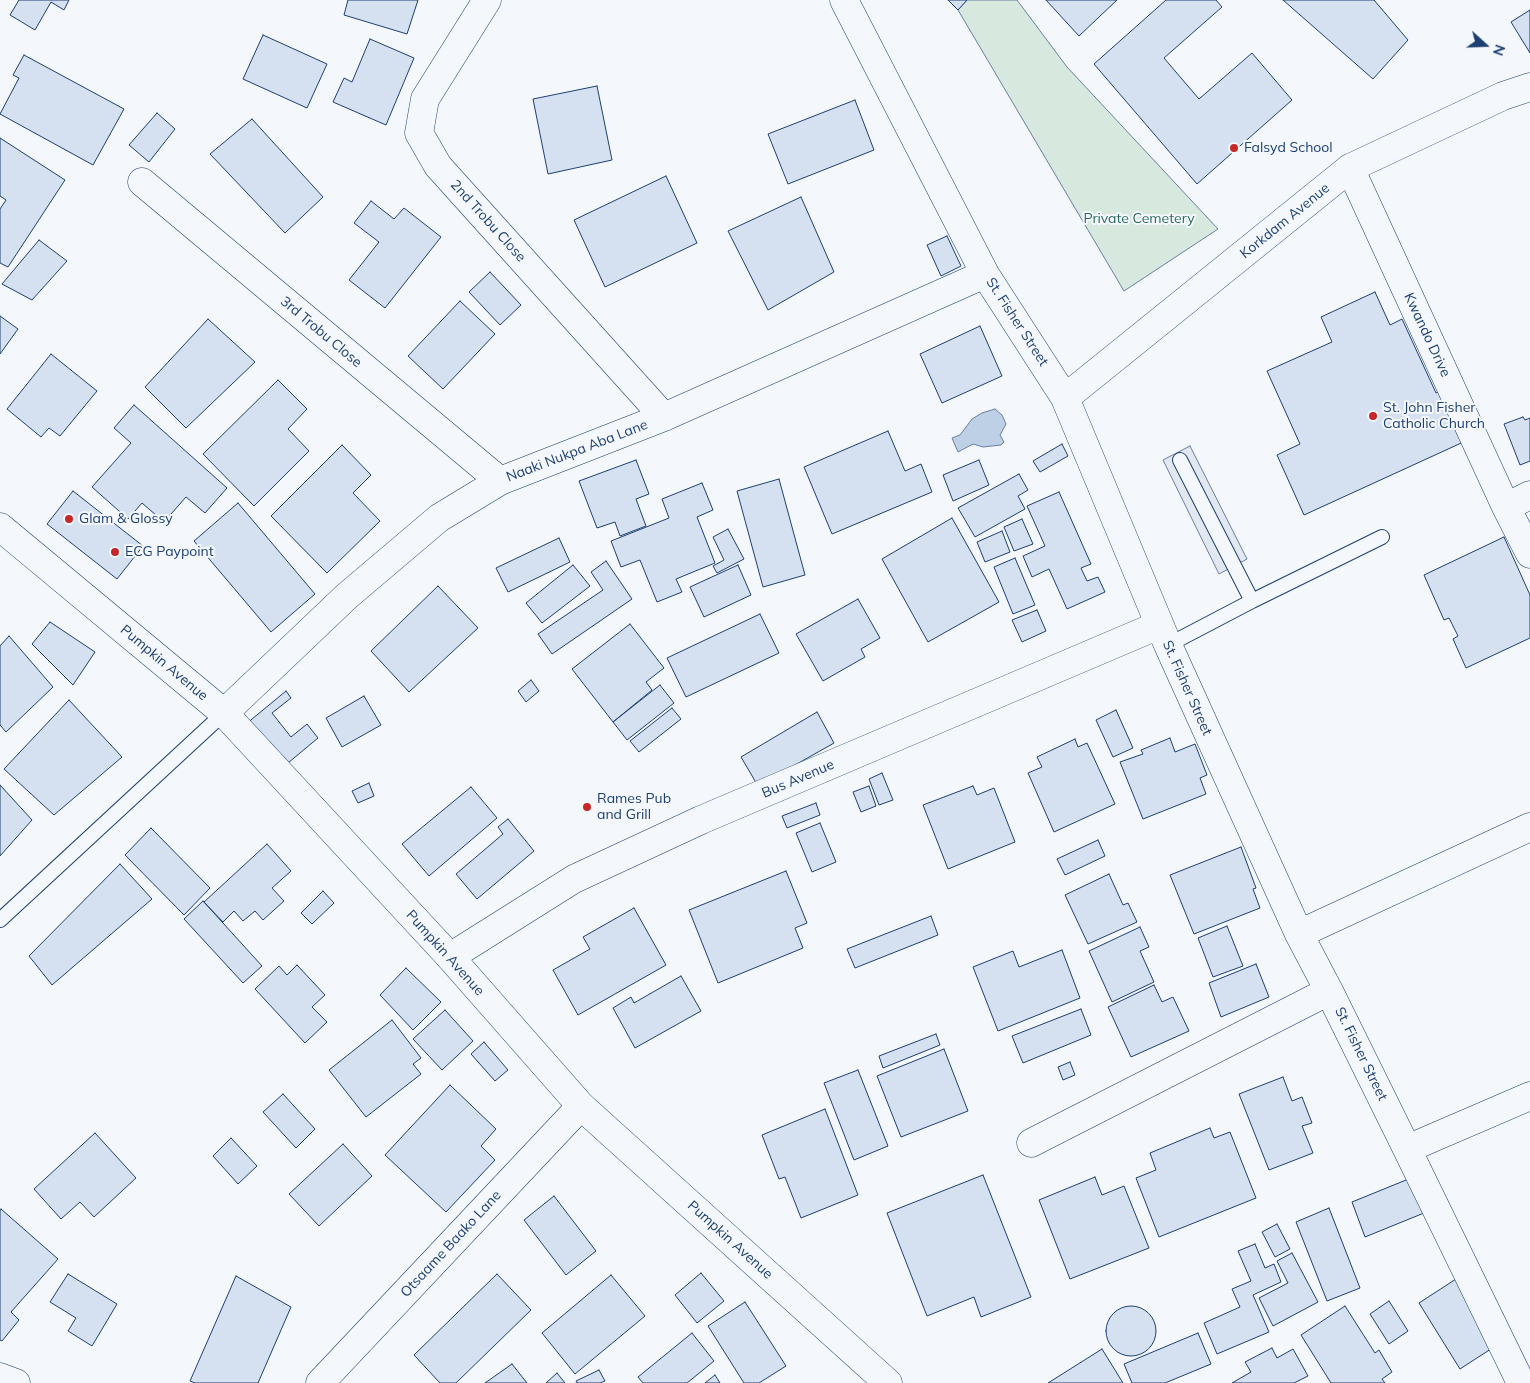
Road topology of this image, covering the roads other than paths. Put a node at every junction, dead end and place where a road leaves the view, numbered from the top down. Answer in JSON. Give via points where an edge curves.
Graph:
{"nodes":[{"id":1,"x":487,"y":0,"type":"edge"},
{"id":2,"x":844,"y":0,"type":"edge"},
{"id":3,"x":1530,"y":87,"type":"edge"},
{"id":4,"x":1350,"y":168,"type":"junction"},
{"id":5,"x":142,"y":182,"type":"dead end"},
{"id":6,"x":985,"y":274,"type":"junction"},
{"id":7,"x":1065,"y":398,"type":"junction"},
{"id":8,"x":664,"y":417,"type":"junction"},
{"id":9,"x":1180,"y":460,"type":"dead end"},
{"id":10,"x":500,"y":481,"type":"junction"},
{"id":11,"x":1530,"y":495,"type":"edge"},
{"id":12,"x":1506,"y":507,"type":"junction"},
{"id":13,"x":0,"y":528,"type":"edge"},
{"id":14,"x":1382,"y":538,"type":"dead end"},
{"id":15,"x":1530,"y":554,"type":"edge"},
{"id":16,"x":1252,"y":601,"type":"junction"},
{"id":17,"x":1163,"y":635,"type":"junction"},
{"id":18,"x":224,"y":713,"type":"junction"},
{"id":19,"x":1530,"y":827,"type":"edge"},
{"id":20,"x":0,"y":920,"type":"edge"},
{"id":21,"x":1299,"y":934,"type":"junction"},
{"id":22,"x":450,"y":957,"type":"junction"},
{"id":23,"x":1329,"y":991,"type":"junction"},
{"id":24,"x":1530,"y":1096,"type":"edge"},
{"id":25,"x":581,"y":1106,"type":"junction"},
{"id":26,"x":1031,"y":1143,"type":"dead end"},
{"id":27,"x":1407,"y":1149,"type":"junction"},
{"id":28,"x":0,"y":1377,"type":"edge"},
{"id":29,"x":16,"y":1383,"type":"edge"},
{"id":30,"x":320,"y":1383,"type":"edge"},
{"id":31,"x":888,"y":1383,"type":"edge"},
{"id":32,"x":1521,"y":1383,"type":"edge"}],
"edges":[{"from":1,"to":8,"type":"street","name":"2nd Trobu Close","via":[[425,99],[419,133],[438,166]]},
{"from":2,"to":6,"type":"street","name":"St. Fisher Street"},
{"from":3,"to":4,"type":"street","name":"Korkdam Avenue","via":[[1503,96]]},
{"from":4,"to":7,"type":"street","name":"Korkdam Avenue"},
{"from":4,"to":12,"type":"street","name":"Kwando Drive"},
{"from":5,"to":10,"type":"street","name":"3rd Trobu Close"},
{"from":6,"to":7,"type":"street","name":"St. Fisher Street"},
{"from":6,"to":8,"type":"street","name":"Naaki Nukpa Aba Lane"},
{"from":7,"to":17,"type":"street","name":"St. Fisher Street"},
{"from":8,"to":10,"type":"street","name":"Naaki Nukpa Aba Lane"},
{"from":9,"to":16,"type":"lane"},
{"from":10,"to":18,"type":"street","name":"Naaki Nukpa Aba Lane","via":[[439,518],[347,596]]},
{"from":11,"to":12,"type":"street"},
{"from":12,"to":15,"type":"street","name":"Kwando Drive"},
{"from":13,"to":18,"type":"street","name":"Pumpkin Avenue"},
{"from":14,"to":16,"type":"lane"},
{"from":16,"to":17,"type":"lane"},
{"from":17,"to":21,"type":"street","name":"St. Fisher Street"},
{"from":17,"to":22,"type":"street","name":"Bus Avenue","via":[[710,816],[574,879]]},
{"from":18,"to":20,"type":"lane"},
{"from":18,"to":22,"type":"street","name":"Pumpkin Avenue"},
{"from":19,"to":21,"type":"street"},
{"from":21,"to":23,"type":"street","name":"St. Fisher Street"},
{"from":22,"to":25,"type":"street","name":"Pumpkin Avenue"},
{"from":23,"to":26,"type":"street"},
{"from":23,"to":27,"type":"street","name":"St. Fisher Street"},
{"from":24,"to":27,"type":"street"},
{"from":25,"to":30,"type":"street","name":"Otsaame Baako Lane"},
{"from":25,"to":31,"type":"street","name":"Pumpkin Avenue"},
{"from":27,"to":32,"type":"street","name":"St. Fisher Street"},
{"from":28,"to":29,"type":"street"}]}
